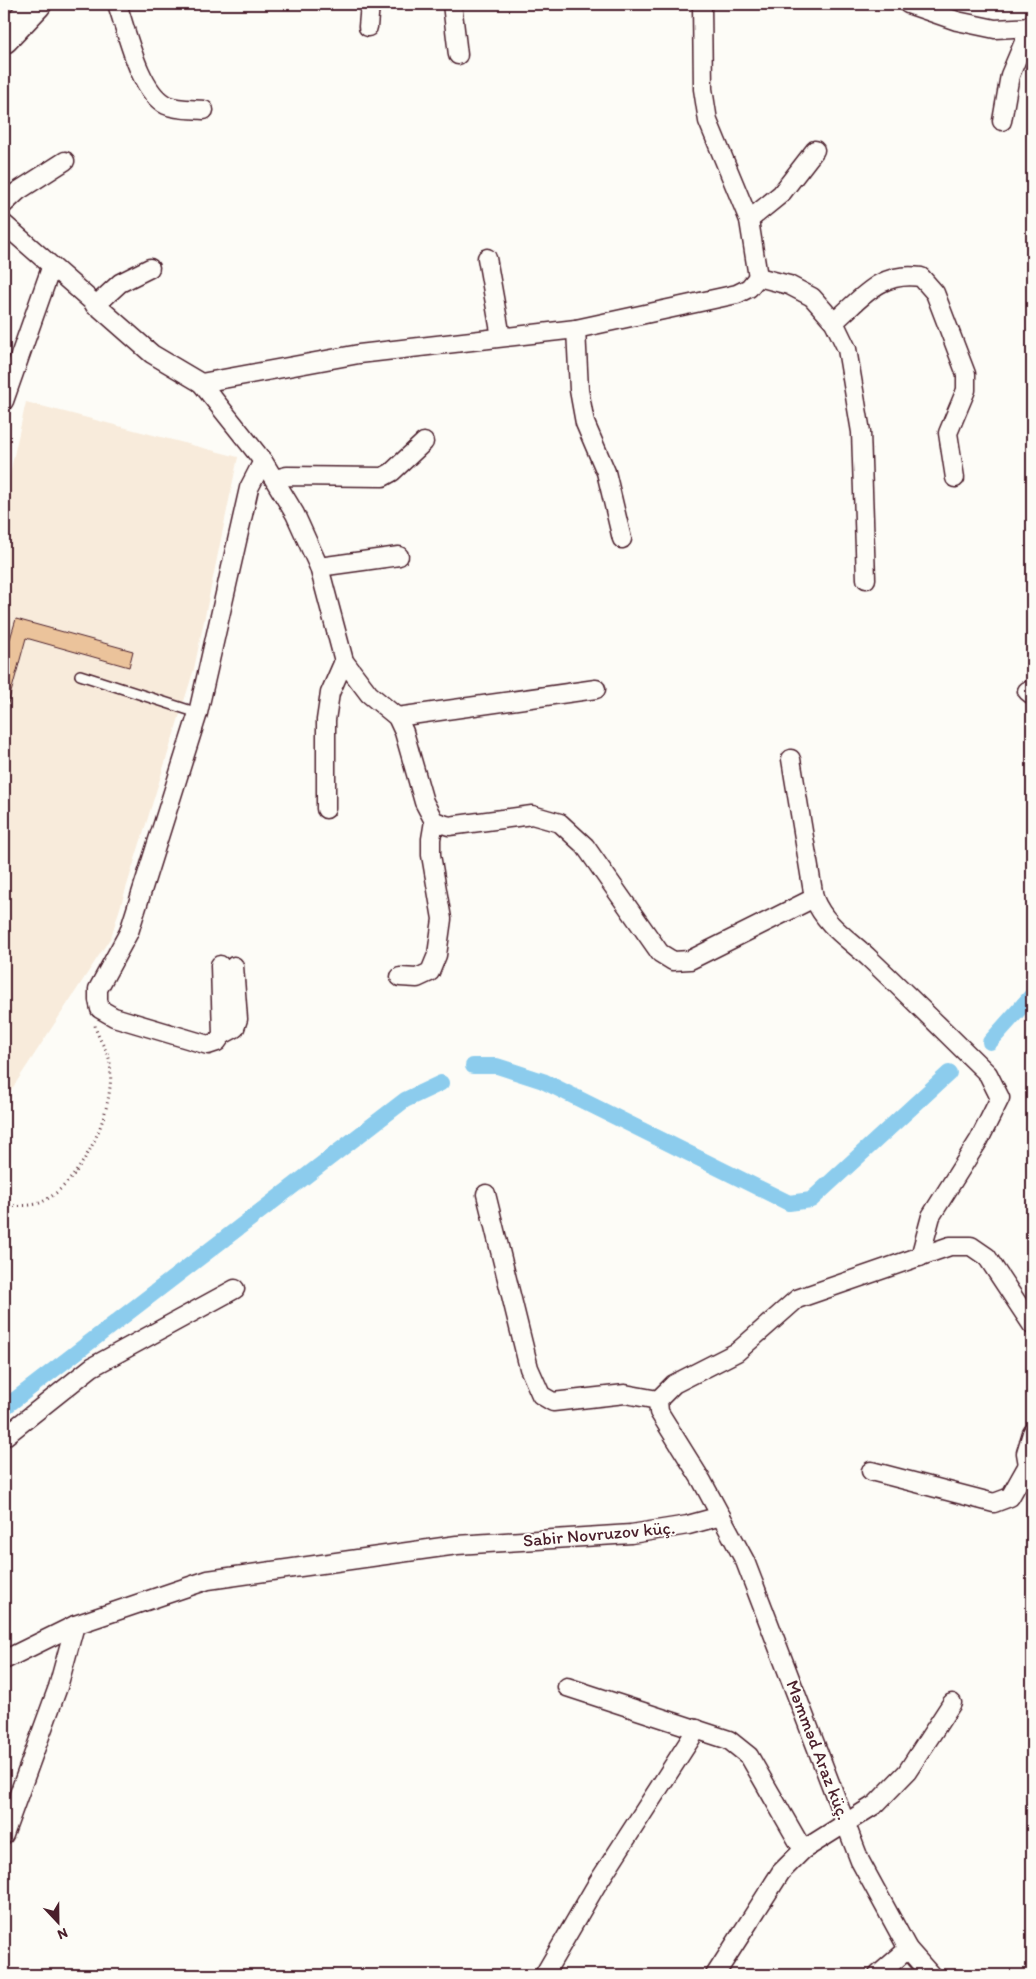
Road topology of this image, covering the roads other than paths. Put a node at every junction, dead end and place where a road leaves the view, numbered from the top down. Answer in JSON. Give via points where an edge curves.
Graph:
{"nodes":[{"id":1,"x":12,"y":4,"type":"edge"},
{"id":2,"x":37,"y":4,"type":"edge"},
{"id":3,"x":117,"y":4,"type":"edge"},
{"id":4,"x":370,"y":4,"type":"edge"},
{"id":5,"x":452,"y":4,"type":"edge"},
{"id":6,"x":702,"y":4,"type":"edge"},
{"id":7,"x":908,"y":4,"type":"edge"},
{"id":8,"x":4,"y":13,"type":"edge"},
{"id":9,"x":1032,"y":26,"type":"edge"},
{"id":10,"x":368,"y":27,"type":"dead end"},
{"id":11,"x":4,"y":39,"type":"edge"},
{"id":12,"x":458,"y":55,"type":"dead end"},
{"id":13,"x":204,"y":110,"type":"dead end"},
{"id":14,"x":1002,"y":121,"type":"dead end"},
{"id":15,"x":815,"y":150,"type":"dead end"},
{"id":16,"x":65,"y":161,"type":"dead end"},
{"id":17,"x":4,"y":204,"type":"edge"},
{"id":18,"x":749,"y":220,"type":"junction"},
{"id":19,"x":4,"y":224,"type":"edge"},
{"id":20,"x":487,"y":258,"type":"dead end"},
{"id":21,"x":51,"y":268,"type":"junction"},
{"id":22,"x":150,"y":268,"type":"dead end"},
{"id":23,"x":758,"y":277,"type":"junction"},
{"id":24,"x":95,"y":306,"type":"junction"},
{"id":25,"x":834,"y":322,"type":"junction"},
{"id":26,"x":576,"y":329,"type":"junction"},
{"id":27,"x":501,"y":337,"type":"junction"},
{"id":28,"x":201,"y":383,"type":"junction"},
{"id":29,"x":4,"y":401,"type":"edge"},
{"id":30,"x":424,"y":442,"type":"dead end"},
{"id":31,"x":263,"y":461,"type":"junction"},
{"id":32,"x":955,"y":478,"type":"dead end"},
{"id":33,"x":275,"y":479,"type":"junction"},
{"id":34,"x":622,"y":539,"type":"dead end"},
{"id":35,"x":399,"y":556,"type":"dead end"},
{"id":36,"x":319,"y":567,"type":"junction"},
{"id":37,"x":866,"y":579,"type":"dead end"},
{"id":38,"x":344,"y":661,"type":"junction"},
{"id":39,"x":80,"y":675,"type":"dead end"},
{"id":40,"x":596,"y":689,"type":"dead end"},
{"id":41,"x":198,"y":713,"type":"junction"},
{"id":42,"x":396,"y":716,"type":"junction"},
{"id":43,"x":791,"y":759,"type":"dead end"},
{"id":44,"x":326,"y":809,"type":"dead end"},
{"id":45,"x":434,"y":821,"type":"junction"},
{"id":46,"x":814,"y":898,"type":"junction"},
{"id":47,"x":227,"y":966,"type":"dead end"},
{"id":48,"x":400,"y":977,"type":"dead end"},
{"id":49,"x":486,"y":1194,"type":"dead end"},
{"id":50,"x":920,"y":1257,"type":"junction"},
{"id":51,"x":234,"y":1289,"type":"dead end"},
{"id":52,"x":1032,"y":1325,"type":"edge"},
{"id":53,"x":658,"y":1400,"type":"junction"},
{"id":54,"x":1032,"y":1432,"type":"edge"},
{"id":55,"x":4,"y":1437,"type":"edge"},
{"id":56,"x":1030,"y":1465,"type":"edge"},
{"id":57,"x":871,"y":1471,"type":"dead end"},
{"id":58,"x":721,"y":1516,"type":"junction"},
{"id":59,"x":75,"y":1625,"type":"junction"},
{"id":60,"x":4,"y":1660,"type":"edge"},
{"id":61,"x":567,"y":1687,"type":"dead end"},
{"id":62,"x":952,"y":1703,"type":"dead end"},
{"id":63,"x":697,"y":1729,"type":"junction"},
{"id":64,"x":847,"y":1824,"type":"junction"},
{"id":65,"x":4,"y":1836,"type":"edge"},
{"id":66,"x":803,"y":1850,"type":"junction"},
{"id":67,"x":908,"y":1949,"type":"junction"},
{"id":68,"x":544,"y":1975,"type":"edge"},
{"id":69,"x":715,"y":1975,"type":"edge"},
{"id":70,"x":878,"y":1975,"type":"edge"},
{"id":71,"x":931,"y":1975,"type":"edge"}],
"edges":[{"from":1,"to":8,"type":"main road"},
{"from":2,"to":11,"type":"main road"},
{"from":3,"to":13,"type":"street","via":[[146,86],[169,106]]},
{"from":4,"to":10,"type":"street"},
{"from":5,"to":12,"type":"street"},
{"from":6,"to":18,"type":"street","via":[[703,89],[708,121]]},
{"from":7,"to":9,"type":"street","via":[[957,21],[995,29]]},
{"from":9,"to":14,"type":"street","via":[[1010,75]]},
{"from":15,"to":18,"type":"street","via":[[781,194]]},
{"from":16,"to":17,"type":"street","via":[[18,191]]},
{"from":18,"to":23,"type":"street"},
{"from":19,"to":21,"type":"street"},
{"from":20,"to":27,"type":"street"},
{"from":21,"to":24,"type":"street"},
{"from":21,"to":29,"type":"street"},
{"from":22,"to":24,"type":"street","via":[[120,283]]},
{"from":23,"to":25,"type":"street","via":[[789,285],[812,298]]},
{"from":23,"to":26,"type":"street","via":[[749,288],[736,294]]},
{"from":24,"to":28,"type":"street","via":[[152,354]]},
{"from":25,"to":32,"type":"street","via":[[883,280],[904,274],[921,277],[935,294],[966,374],[966,390],[948,433]]},
{"from":25,"to":37,"type":"street","via":[[847,349],[861,432]]},
{"from":26,"to":27,"type":"street"},
{"from":26,"to":34,"type":"street","via":[[579,390],[585,422],[606,472]]},
{"from":27,"to":28,"type":"street","via":[[359,354]]},
{"from":28,"to":31,"type":"street"},
{"from":30,"to":33,"type":"street","via":[[383,477],[287,476]]},
{"from":31,"to":33,"type":"street"},
{"from":31,"to":41,"type":"street","via":[[249,488]]},
{"from":33,"to":36,"type":"street"},
{"from":35,"to":36,"type":"street"},
{"from":36,"to":38,"type":"street"},
{"from":38,"to":42,"type":"street","via":[[369,694]]},
{"from":38,"to":44,"type":"street","via":[[330,693],[326,720]]},
{"from":39,"to":41,"type":"lane"},
{"from":40,"to":42,"type":"street"},
{"from":41,"to":47,"type":"street","via":[[129,932],[98,989],[100,1009],[114,1017],[208,1045],[217,1042],[222,1035]]},
{"from":42,"to":45,"type":"street","via":[[404,732],[424,802]]},
{"from":43,"to":46,"type":"street"},
{"from":45,"to":46,"type":"street","via":[[449,826],[532,814],[560,823],[585,846],[660,953],[673,960],[690,960]]},
{"from":45,"to":48,"type":"street","via":[[431,855],[442,919],[437,955],[430,972],[417,978]]},
{"from":46,"to":50,"type":"street","via":[[831,925],[988,1074],[1000,1098],[979,1140],[931,1216]]},
{"from":49,"to":53,"type":"street","via":[[528,1368],[541,1395],[554,1402],[625,1394]]},
{"from":50,"to":52,"type":"street","via":[[950,1246],[971,1246],[987,1257]]},
{"from":50,"to":53,"type":"street","via":[[797,1299],[737,1352],[674,1384]]},
{"from":51,"to":55,"type":"street","via":[[92,1367]]},
{"from":53,"to":58,"type":"street","via":[[659,1412]]},
{"from":54,"to":56,"type":"street","via":[[1026,1453]]},
{"from":56,"to":57,"type":"street","via":[[1010,1497],[994,1503]]},
{"from":58,"to":59,"type":"street","name":"Sabir Novruzov küç.","via":[[631,1534],[457,1545],[208,1580]]},
{"from":58,"to":64,"type":"street","name":"Məmməd Araz küç.","via":[[745,1561]]},
{"from":59,"to":60,"type":"street","name":"Sabir Novruzov küç."},
{"from":59,"to":65,"type":"street","via":[[58,1687]]},
{"from":61,"to":63,"type":"street"},
{"from":62,"to":64,"type":"street","via":[[907,1772],[876,1804]]},
{"from":63,"to":66,"type":"street","via":[[729,1740],[749,1756]]},
{"from":63,"to":68,"type":"street","via":[[597,1884]]},
{"from":64,"to":66,"type":"street"},
{"from":64,"to":67,"type":"street","name":"Məmməd Araz küç.","via":[[860,1861]]},
{"from":66,"to":69,"type":"street","via":[[781,1872]]},
{"from":67,"to":70,"type":"street"},
{"from":67,"to":71,"type":"street","name":"Məmməd Araz küç."}]}
